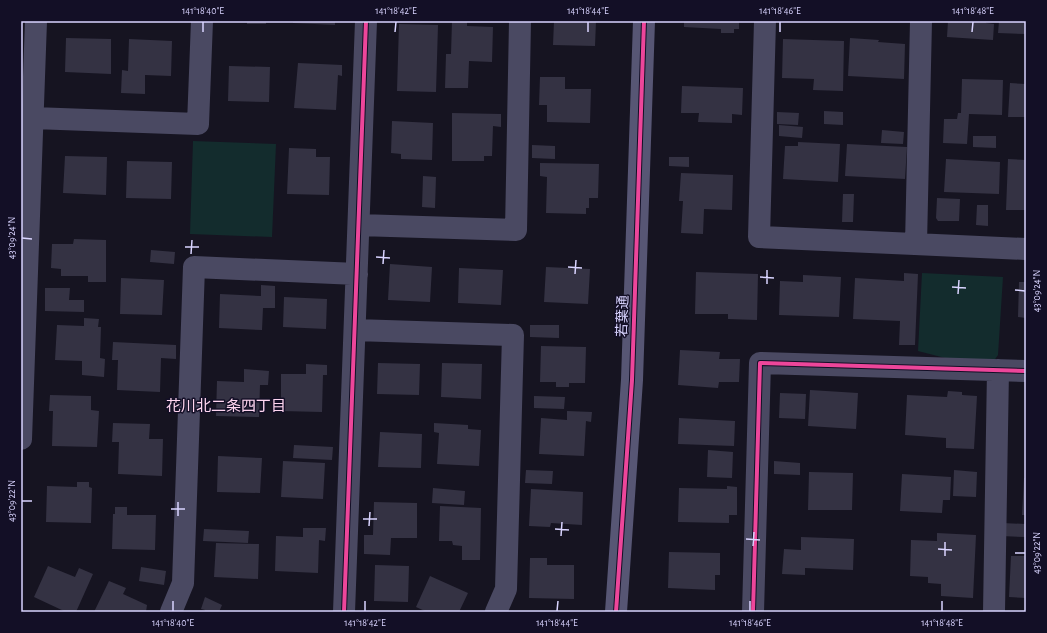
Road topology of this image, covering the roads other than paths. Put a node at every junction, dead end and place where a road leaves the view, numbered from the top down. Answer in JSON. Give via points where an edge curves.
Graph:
{"nodes":[{"id":1,"x":36,"y":21,"type":"edge"},
{"id":2,"x":202,"y":21,"type":"edge"},
{"id":3,"x":366,"y":21,"type":"edge"},
{"id":4,"x":520,"y":21,"type":"edge"},
{"id":5,"x":644,"y":21,"type":"edge"},
{"id":6,"x":765,"y":21,"type":"edge"},
{"id":7,"x":921,"y":21,"type":"edge"},
{"id":8,"x":33,"y":118,"type":"junction"},
{"id":9,"x":26,"y":166,"type":"edge"},
{"id":10,"x":359,"y":225,"type":"junction"},
{"id":11,"x":916,"y":244,"type":"junction"},
{"id":12,"x":1026,"y":249,"type":"edge"},
{"id":13,"x":357,"y":274,"type":"junction"},
{"id":14,"x":355,"y":330,"type":"junction"},
{"id":15,"x":998,"y":370,"type":"junction"},
{"id":16,"x":1026,"y":371,"type":"edge"},
{"id":17,"x":21,"y":439,"type":"edge"},
{"id":18,"x":171,"y":612,"type":"edge"},
{"id":19,"x":344,"y":612,"type":"edge"},
{"id":20,"x":496,"y":612,"type":"edge"},
{"id":21,"x":616,"y":612,"type":"edge"},
{"id":22,"x":753,"y":612,"type":"edge"},
{"id":23,"x":994,"y":612,"type":"edge"}],
"edges":[{"from":1,"to":8,"type":"street"},
{"from":2,"to":8,"type":"street","via":[[198,124]]},
{"from":3,"to":10,"type":"street"},
{"from":4,"to":10,"type":"street","via":[[516,230]]},
{"from":5,"to":21,"type":"street","name":"若葉通","via":[[632,380]]},
{"from":6,"to":11,"type":"street","via":[[759,237]]},
{"from":7,"to":11,"type":"street"},
{"from":8,"to":9,"type":"street"},
{"from":9,"to":17,"type":"street"},
{"from":10,"to":13,"type":"street"},
{"from":11,"to":12,"type":"street"},
{"from":13,"to":14,"type":"street"},
{"from":13,"to":18,"type":"street","via":[[194,267],[183,583]]},
{"from":14,"to":19,"type":"street"},
{"from":14,"to":20,"type":"street","via":[[513,335],[506,589]]},
{"from":15,"to":16,"type":"street"},
{"from":15,"to":22,"type":"street","via":[[760,363]]},
{"from":15,"to":23,"type":"street"}]}
